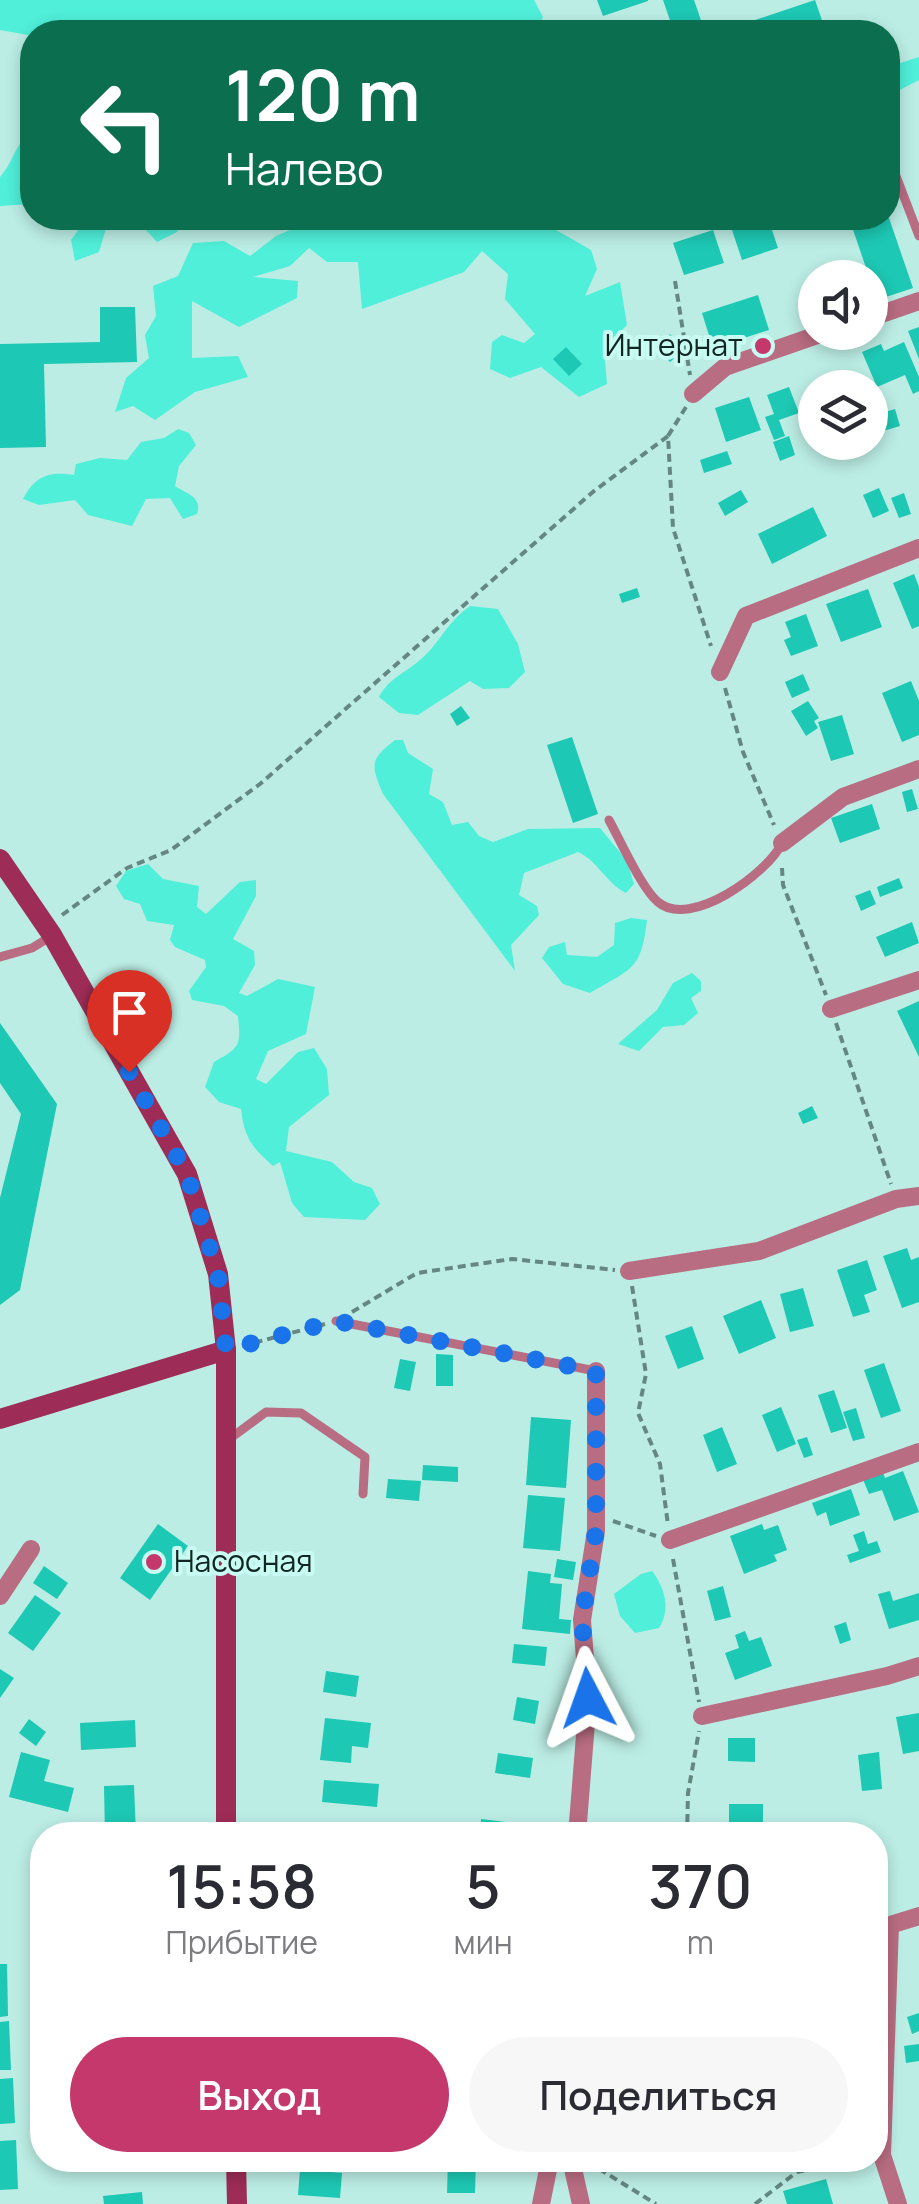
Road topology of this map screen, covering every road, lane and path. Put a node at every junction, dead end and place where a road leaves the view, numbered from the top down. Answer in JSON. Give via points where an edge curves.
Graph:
{"nodes":[{"id":1,"x":900,"y":188,"type":"edge"},
{"id":2,"x":918,"y":238,"type":"edge"},
{"id":3,"x":675,"y":280,"type":"dead end"},
{"id":4,"x":919,"y":301,"type":"edge"},
{"id":5,"x":888,"y":312,"type":"edge"},
{"id":6,"x":798,"y":341,"type":"edge"},
{"id":7,"x":693,"y":394,"type":"junction"},
{"id":8,"x":668,"y":436,"type":"junction"},
{"id":9,"x":919,"y":548,"type":"edge"},
{"id":10,"x":720,"y":672,"type":"junction"},
{"id":11,"x":919,"y":770,"type":"edge"},
{"id":12,"x":609,"y":820,"type":"dead end"},
{"id":13,"x":782,"y":843,"type":"junction"},
{"id":14,"x":0,"y":859,"type":"edge"},
{"id":15,"x":49,"y":931,"type":"junction"},
{"id":16,"x":0,"y":957,"type":"edge"},
{"id":17,"x":919,"y":980,"type":"edge"},
{"id":18,"x":831,"y":1009,"type":"junction"},
{"id":19,"x":919,"y":1196,"type":"edge"},
{"id":20,"x":896,"y":1199,"type":"junction"},
{"id":21,"x":629,"y":1271,"type":"joint"},
{"id":22,"x":336,"y":1321,"type":"junction"},
{"id":23,"x":226,"y":1350,"type":"junction"},
{"id":24,"x":596,"y":1371,"type":"joint"},
{"id":25,"x":0,"y":1420,"type":"edge"},
{"id":26,"x":226,"y":1441,"type":"junction"},
{"id":27,"x":919,"y":1452,"type":"edge"},
{"id":28,"x":363,"y":1494,"type":"dead end"},
{"id":29,"x":596,"y":1515,"type":"junction"},
{"id":30,"x":670,"y":1540,"type":"joint"},
{"id":31,"x":31,"y":1549,"type":"dead end"},
{"id":32,"x":0,"y":1596,"type":"edge"},
{"id":33,"x":919,"y":1666,"type":"edge"},
{"id":34,"x":702,"y":1716,"type":"dead end"},
{"id":35,"x":226,"y":1822,"type":"edge"},
{"id":36,"x":578,"y":1822,"type":"edge"},
{"id":37,"x":919,"y":1916,"type":"edge"},
{"id":38,"x":888,"y":1982,"type":"edge"},
{"id":39,"x":236,"y":2172,"type":"edge"},
{"id":40,"x":548,"y":2172,"type":"edge"},
{"id":41,"x":574,"y":2172,"type":"edge"},
{"id":42,"x":604,"y":2172,"type":"edge"},
{"id":43,"x":797,"y":2172,"type":"edge"},
{"id":44,"x":888,"y":2172,"type":"edge"},
{"id":45,"x":237,"y":2204,"type":"edge"},
{"id":46,"x":541,"y":2204,"type":"edge"},
{"id":47,"x":581,"y":2204,"type":"edge"},
{"id":48,"x":656,"y":2204,"type":"edge"},
{"id":49,"x":754,"y":2204,"type":"edge"},
{"id":50,"x":898,"y":2204,"type":"edge"}],
"edges":[{"from":1,"to":2,"type":"lane"},
{"from":3,"to":7,"type":"path"},
{"from":4,"to":5,"type":"street"},
{"from":6,"to":7,"type":"street","via":[[725,366]]},
{"from":7,"to":8,"type":"path"},
{"from":8,"to":10,"type":"path","via":[[672,528]]},
{"from":8,"to":15,"type":"path","via":[[594,491],[260,784],[171,850],[127,868]]},
{"from":9,"to":10,"type":"street","via":[[746,616]]},
{"from":10,"to":13,"type":"path","via":[[743,752]]},
{"from":11,"to":13,"type":"street","via":[[843,797]]},
{"from":12,"to":13,"type":"lane","via":[[658,903],[676,910],[700,908],[738,887],[774,859]]},
{"from":13,"to":18,"type":"path","via":[[782,885]]},
{"from":14,"to":15,"type":"main road"},
{"from":15,"to":16,"type":"lane","via":[[32,948]]},
{"from":15,"to":23,"type":"main road","via":[[187,1174],[218,1274]]},
{"from":17,"to":18,"type":"street"},
{"from":18,"to":20,"type":"path"},
{"from":19,"to":20,"type":"street"},
{"from":20,"to":21,"type":"street","via":[[759,1251]]},
{"from":21,"to":22,"type":"path","via":[[512,1259],[416,1273]]},
{"from":22,"to":23,"type":"path"},
{"from":22,"to":24,"type":"lane"},
{"from":23,"to":25,"type":"main road"},
{"from":23,"to":26,"type":"main road"},
{"from":24,"to":29,"type":"street"},
{"from":26,"to":28,"type":"lane","via":[[266,1412],[301,1413],[365,1457]]},
{"from":26,"to":35,"type":"main road"},
{"from":27,"to":30,"type":"street"},
{"from":29,"to":30,"type":"path"},
{"from":29,"to":36,"type":"street","via":[[582,1620],[588,1698]]},
{"from":31,"to":32,"type":"street"},
{"from":33,"to":34,"type":"street"},
{"from":37,"to":38,"type":"street","via":[[890,1925]]},
{"from":39,"to":45,"type":"main road"},
{"from":40,"to":46,"type":"street"},
{"from":41,"to":47,"type":"street"},
{"from":42,"to":48,"type":"path"},
{"from":43,"to":49,"type":"path"},
{"from":44,"to":50,"type":"street"}]}
